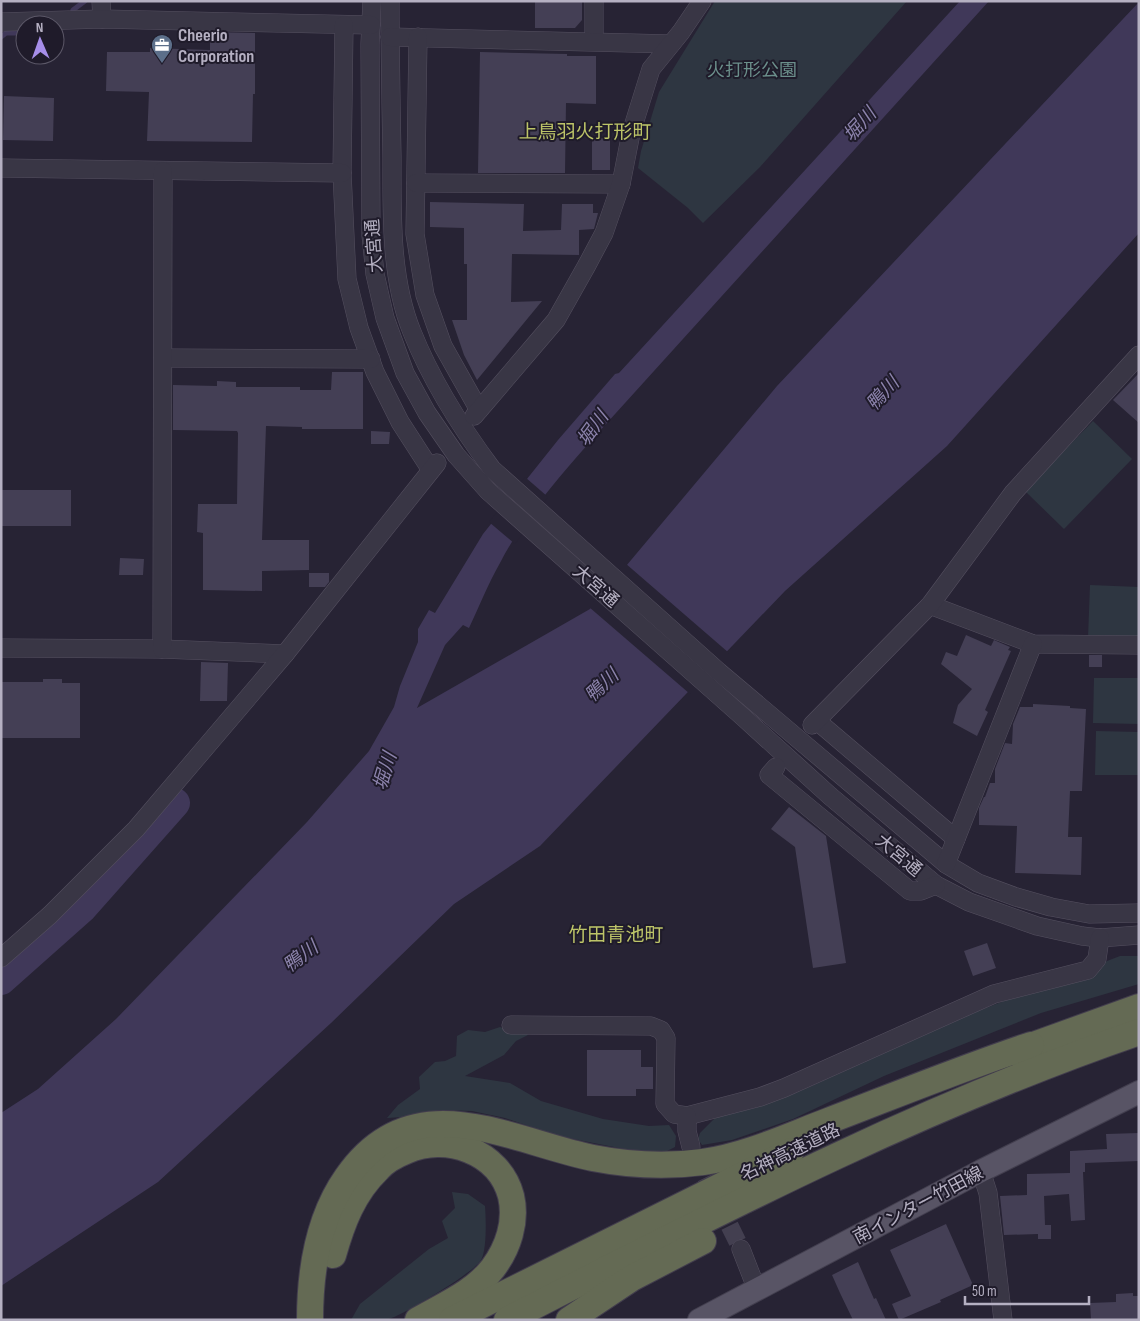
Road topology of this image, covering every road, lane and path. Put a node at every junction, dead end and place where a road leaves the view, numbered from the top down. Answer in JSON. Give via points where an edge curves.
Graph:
{"nodes":[{"id":1,"x":102,"y":1,"type":"edge"},
{"id":2,"x":372,"y":1,"type":"edge"},
{"id":3,"x":390,"y":1,"type":"edge"},
{"id":4,"x":594,"y":1,"type":"edge"},
{"id":5,"x":702,"y":1,"type":"edge"},
{"id":6,"x":102,"y":19,"type":"junction"},
{"id":7,"x":1,"y":22,"type":"edge"},
{"id":8,"x":344,"y":25,"type":"junction"},
{"id":9,"x":371,"y":25,"type":"junction"},
{"id":10,"x":390,"y":36,"type":"junction"},
{"id":11,"x":418,"y":37,"type":"junction"},
{"id":12,"x":594,"y":41,"type":"junction"},
{"id":13,"x":671,"y":44,"type":"junction"},
{"id":14,"x":1,"y":168,"type":"edge"},
{"id":15,"x":163,"y":171,"type":"junction"},
{"id":16,"x":342,"y":173,"type":"junction"},
{"id":17,"x":416,"y":183,"type":"junction"},
{"id":18,"x":621,"y":184,"type":"junction"},
{"id":19,"x":1139,"y":355,"type":"edge"},
{"id":20,"x":163,"y":358,"type":"junction"},
{"id":21,"x":370,"y":359,"type":"junction"},
{"id":22,"x":930,"y":605,"type":"junction"},
{"id":23,"x":1033,"y":644,"type":"junction"},
{"id":24,"x":1139,"y":645,"type":"edge"},
{"id":25,"x":1,"y":648,"type":"edge"},
{"id":26,"x":162,"y":649,"type":"junction"},
{"id":27,"x":285,"y":654,"type":"junction"},
{"id":28,"x":776,"y":767,"type":"dead end"},
{"id":29,"x":956,"y":839,"type":"junction"},
{"id":30,"x":946,"y":864,"type":"junction"},
{"id":31,"x":936,"y":885,"type":"junction"},
{"id":32,"x":1139,"y":913,"type":"edge"},
{"id":33,"x":1139,"y":935,"type":"edge"},
{"id":34,"x":1100,"y":938,"type":"junction"},
{"id":35,"x":1,"y":958,"type":"edge"},
{"id":36,"x":1139,"y":1007,"type":"edge"},
{"id":37,"x":511,"y":1025,"type":"dead end"},
{"id":38,"x":1139,"y":1032,"type":"edge"},
{"id":39,"x":1031,"y":1045,"type":"junction"},
{"id":40,"x":1100,"y":1045,"type":"junction"},
{"id":41,"x":1139,"y":1092,"type":"edge"},
{"id":42,"x":687,"y":1116,"type":"junction"},
{"id":43,"x":690,"y":1147,"type":"tunnel mouth"},
{"id":44,"x":981,"y":1171,"type":"junction"},
{"id":45,"x":741,"y":1249,"type":"tunnel mouth"},
{"id":46,"x":757,"y":1290,"type":"junction"},
{"id":47,"x":710,"y":1317,"type":"edge"},
{"id":48,"x":310,"y":1320,"type":"edge"},
{"id":49,"x":326,"y":1320,"type":"edge"},
{"id":50,"x":418,"y":1320,"type":"edge"},
{"id":51,"x":452,"y":1320,"type":"edge"},
{"id":52,"x":507,"y":1320,"type":"edge"},
{"id":53,"x":569,"y":1320,"type":"edge"},
{"id":54,"x":1003,"y":1320,"type":"edge"}],
"edges":[{"from":1,"to":6,"type":"street"},
{"from":2,"to":9,"type":"street","name":"大宮通"},
{"from":3,"to":10,"type":"street","name":"大宮通"},
{"from":4,"to":12,"type":"street"},
{"from":5,"to":13,"type":"street"},
{"from":6,"to":7,"type":"street"},
{"from":6,"to":8,"type":"street"},
{"from":8,"to":9,"type":"street"},
{"from":8,"to":16,"type":"street"},
{"from":9,"to":31,"type":"street","name":"大宮通","via":[[375,274],[405,373],[427,413],[480,483],[830,796]]},
{"from":10,"to":11,"type":"street"},
{"from":10,"to":30,"type":"street","name":"大宮通","via":[[393,244],[399,288],[411,331],[441,395],[469,438],[492,469],[755,703]]},
{"from":11,"to":12,"type":"street"},
{"from":11,"to":17,"type":"street"},
{"from":12,"to":13,"type":"street"},
{"from":13,"to":18,"type":"street","via":[[651,69],[631,133]]},
{"from":14,"to":15,"type":"street"},
{"from":15,"to":16,"type":"street"},
{"from":15,"to":20,"type":"street"},
{"from":16,"to":21,"type":"street","via":[[347,280]]},
{"from":17,"to":18,"type":"street"},
{"from":17,"to":18,"type":"street","via":[[415,234],[426,295],[443,346],[476,413],[556,320],[604,233]]},
{"from":19,"to":22,"type":"street","via":[[1013,493]]},
{"from":20,"to":21,"type":"street"},
{"from":20,"to":26,"type":"street"},
{"from":21,"to":27,"type":"street","via":[[400,422],[434,467]]},
{"from":22,"to":23,"type":"street"},
{"from":22,"to":29,"type":"street","via":[[815,723]]},
{"from":23,"to":24,"type":"street"},
{"from":23,"to":29,"type":"street"},
{"from":25,"to":26,"type":"street"},
{"from":26,"to":27,"type":"street"},
{"from":27,"to":35,"type":"street","via":[[136,829],[50,915]]},
{"from":28,"to":31,"type":"street","via":[[769,775],[910,891],[922,891]]},
{"from":29,"to":30,"type":"street"},
{"from":30,"to":32,"type":"street","name":"大宮通","via":[[978,883],[1051,907],[1090,914]]},
{"from":31,"to":34,"type":"street","name":"大宮通","via":[[1002,915],[1044,928]]},
{"from":33,"to":34,"type":"street","name":"大宮通"},
{"from":34,"to":42,"type":"street","via":[[1097,959],[1088,970],[994,994],[784,1088]]},
{"from":36,"to":39,"type":"highway","name":"名神高速道路"},
{"from":37,"to":42,"type":"street","via":[[651,1026],[661,1030],[666,1038],[665,1104],[674,1114]]},
{"from":38,"to":40,"type":"highway","name":"名神高速道路"},
{"from":39,"to":48,"type":"highway","via":[[760,1147],[705,1162],[622,1163],[452,1123],[414,1127],[394,1135],[364,1156],[330,1204],[316,1250]]},
{"from":39,"to":51,"type":"highway","name":"名神高速道路","via":[[782,1155]]},
{"from":40,"to":52,"type":"highway","name":"名神高速道路","via":[[999,1085],[833,1158]]},
{"from":40,"to":53,"type":"highway","via":[[678,1254],[632,1278]]},
{"from":41,"to":44,"type":"main road","name":"南インター竹田線"},
{"from":42,"to":43,"type":"street"},
{"from":44,"to":46,"type":"main road","name":"南インター竹田線"},
{"from":44,"to":54,"type":"street","via":[[988,1193]]},
{"from":45,"to":46,"type":"street"},
{"from":46,"to":47,"type":"main road","name":"南インター竹田線"},
{"from":49,"to":50,"type":"highway","via":[[332,1255],[349,1207],[363,1185],[379,1167],[396,1155],[444,1143],[474,1152],[486,1160],[506,1183],[512,1226],[508,1241],[492,1269],[462,1294]]}]}
